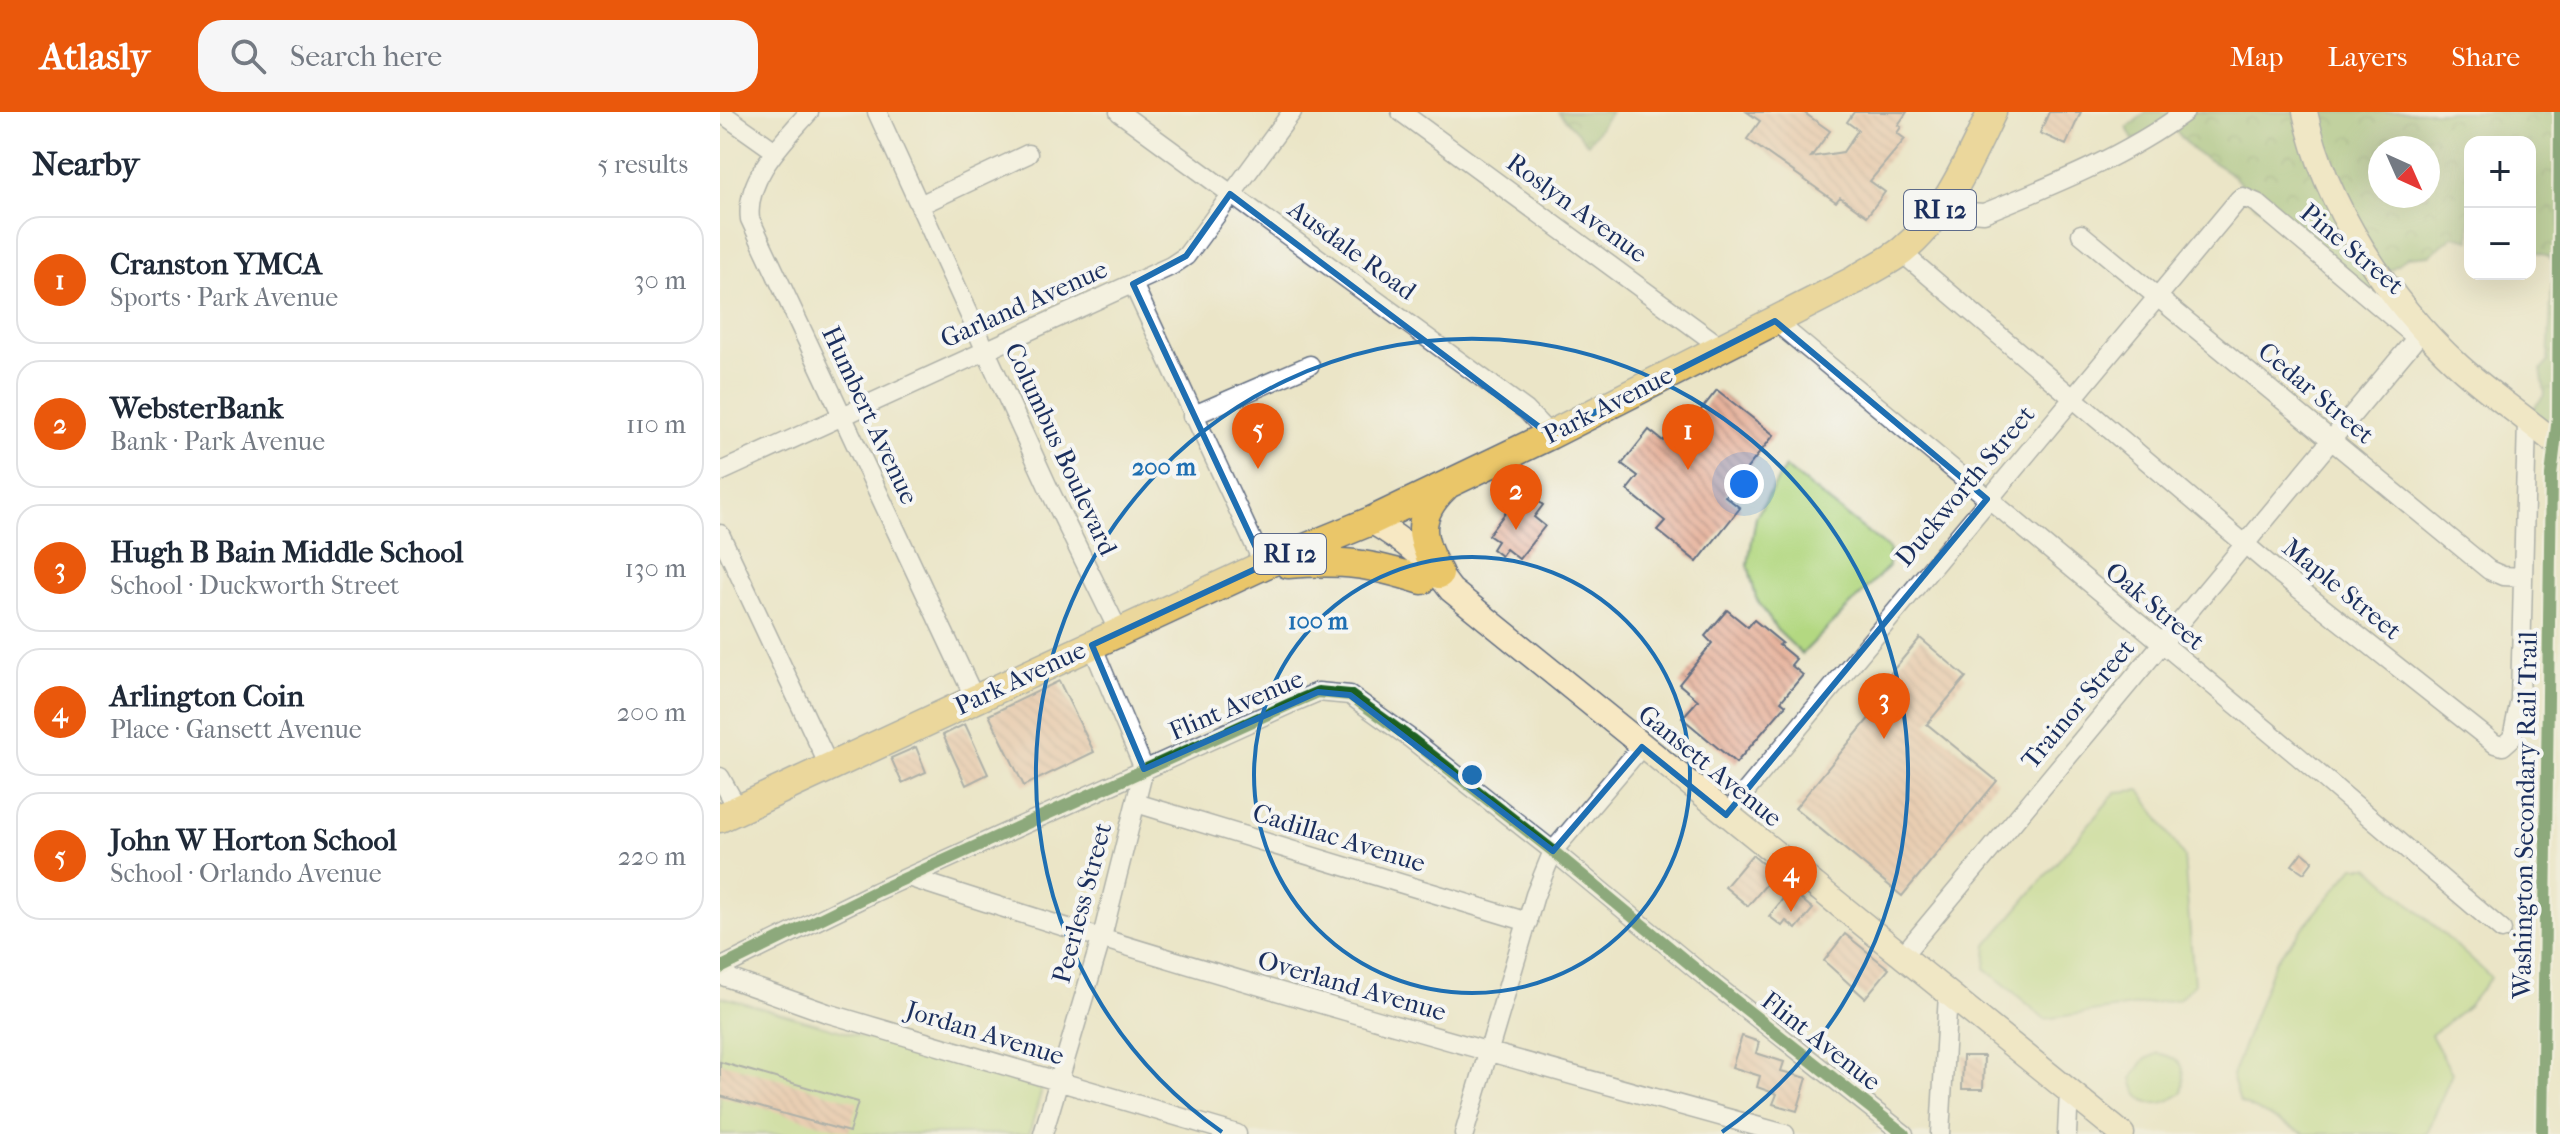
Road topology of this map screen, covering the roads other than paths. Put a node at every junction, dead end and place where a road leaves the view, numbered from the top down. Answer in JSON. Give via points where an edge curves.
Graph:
{"nodes":[{"id":1,"x":720,"y":112,"type":"edge"},
{"id":2,"x":809,"y":112,"type":"edge"},
{"id":3,"x":877,"y":112,"type":"edge"},
{"id":4,"x":1119,"y":112,"type":"edge"},
{"id":5,"x":1292,"y":112,"type":"edge"},
{"id":6,"x":1401,"y":112,"type":"edge"},
{"id":7,"x":1992,"y":112,"type":"edge"},
{"id":8,"x":2185,"y":112,"type":"edge"},
{"id":9,"x":2305,"y":112,"type":"edge"},
{"id":10,"x":775,"y":151,"type":"junction"},
{"id":11,"x":1028,"y":154,"type":"dead end"},
{"id":12,"x":1230,"y":194,"type":"junction"},
{"id":13,"x":1949,"y":197,"type":"junction"},
{"id":14,"x":2248,"y":199,"type":"joint"},
{"id":15,"x":920,"y":205,"type":"junction"},
{"id":16,"x":2081,"y":234,"type":"dead end"},
{"id":17,"x":1901,"y":252,"type":"junction"},
{"id":18,"x":1133,"y":284,"type":"junction"},
{"id":19,"x":2157,"y":295,"type":"junction"},
{"id":20,"x":1775,"y":321,"type":"junction"},
{"id":21,"x":2420,"y":334,"type":"junction"},
{"id":22,"x":1721,"y":347,"type":"junction"},
{"id":23,"x":987,"y":349,"type":"junction"},
{"id":24,"x":1310,"y":365,"type":"dead end"},
{"id":25,"x":2072,"y":399,"type":"junction"},
{"id":26,"x":1192,"y":416,"type":"junction"},
{"id":27,"x":841,"y":417,"type":"junction"},
{"id":28,"x":2527,"y":420,"type":"junction"},
{"id":29,"x":1550,"y":435,"type":"junction"},
{"id":30,"x":2332,"y":440,"type":"junction"},
{"id":31,"x":2560,"y":447,"type":"edge"},
{"id":32,"x":720,"y":472,"type":"edge"},
{"id":33,"x":1450,"y":483,"type":"junction"},
{"id":34,"x":1987,"y":499,"type":"junction"},
{"id":35,"x":1371,"y":521,"type":"junction"},
{"id":36,"x":720,"y":534,"type":"edge"},
{"id":37,"x":2247,"y":545,"type":"junction"},
{"id":38,"x":1264,"y":565,"type":"junction"},
{"id":39,"x":2523,"y":577,"type":"junction"},
{"id":40,"x":1438,"y":581,"type":"junction"},
{"id":41,"x":1119,"y":632,"type":"junction"},
{"id":42,"x":1092,"y":645,"type":"junction"},
{"id":43,"x":2161,"y":645,"type":"junction"},
{"id":44,"x":975,"y":699,"type":"junction"},
{"id":45,"x":1642,"y":746,"type":"junction"},
{"id":46,"x":829,"y":766,"type":"junction"},
{"id":47,"x":1144,"y":769,"type":"junction"},
{"id":48,"x":720,"y":777,"type":"edge"},
{"id":49,"x":1136,"y":803,"type":"junction"},
{"id":50,"x":729,"y":814,"type":"edge"},
{"id":51,"x":1726,"y":815,"type":"junction"},
{"id":52,"x":1553,"y":851,"type":"junction"},
{"id":53,"x":908,"y":877,"type":"junction"},
{"id":54,"x":1528,"y":922,"type":"junction"},
{"id":55,"x":2502,"y":930,"type":"dead end"},
{"id":56,"x":1100,"y":940,"type":"junction"},
{"id":57,"x":1902,"y":956,"type":"junction"},
{"id":58,"x":720,"y":968,"type":"edge"},
{"id":59,"x":720,"y":975,"type":"edge"},
{"id":60,"x":1948,"y":994,"type":"junction"},
{"id":61,"x":1488,"y":1052,"type":"junction"},
{"id":62,"x":1057,"y":1083,"type":"junction"},
{"id":63,"x":2069,"y":1091,"type":"junction"},
{"id":64,"x":1043,"y":1134,"type":"edge"},
{"id":65,"x":1237,"y":1134,"type":"edge"},
{"id":66,"x":1464,"y":1134,"type":"edge"},
{"id":67,"x":1785,"y":1134,"type":"edge"},
{"id":68,"x":1904,"y":1134,"type":"edge"},
{"id":69,"x":1940,"y":1134,"type":"edge"},
{"id":70,"x":2067,"y":1134,"type":"edge"},
{"id":71,"x":2122,"y":1134,"type":"edge"}],
"edges":[{"from":1,"to":10,"type":"street"},
{"from":2,"to":10,"type":"street"},
{"from":3,"to":15,"type":"street","name":"Columbus Boulevard"},
{"from":4,"to":12,"type":"street","name":"Ausdale Road"},
{"from":5,"to":12,"type":"street","name":"Garland Avenue"},
{"from":6,"to":22,"type":"street","name":"Roslyn Avenue"},
{"from":7,"to":13,"type":"main road","name":"Park Avenue","number":"RI 12"},
{"from":8,"to":13,"type":"street","via":[[2080,174],[1984,213],[1969,212]]},
{"from":9,"to":21,"type":"main road","via":[[2326,176],[2354,232]]},
{"from":10,"to":27,"type":"street","name":"Humbert Avenue","via":[[750,198],[750,219]]},
{"from":11,"to":15,"type":"street"},
{"from":12,"to":18,"type":"street","name":"Garland Avenue","via":[[1186,256]]},
{"from":12,"to":29,"type":"street","name":"Ausdale Road","via":[[1526,410]]},
{"from":13,"to":17,"type":"main road","name":"Park Avenue","number":"RI 12"},
{"from":14,"to":19,"type":"street","name":"Duckworth Street","via":[[2239,199]]},
{"from":14,"to":21,"type":"street","name":"Pine Street"},
{"from":15,"to":23,"type":"street","name":"Columbus Boulevard"},
{"from":16,"to":19,"type":"street","name":"Cedar Street"},
{"from":17,"to":20,"type":"main road","name":"Park Avenue","number":"RI 12"},
{"from":17,"to":25,"type":"street","name":"Maple Street"},
{"from":18,"to":23,"type":"street","name":"Garland Avenue"},
{"from":18,"to":26,"type":"street"},
{"from":19,"to":25,"type":"street","name":"Duckworth Street"},
{"from":19,"to":30,"type":"street","name":"Cedar Street"},
{"from":20,"to":22,"type":"main road","name":"Park Avenue","number":"RI 12"},
{"from":20,"to":34,"type":"street","name":"Oak Street"},
{"from":21,"to":28,"type":"main road"},
{"from":21,"to":30,"type":"street","name":"Trainor Street"},
{"from":22,"to":29,"type":"main road","name":"Park Avenue","number":"RI 12"},
{"from":23,"to":27,"type":"street","name":"Garland Avenue"},
{"from":23,"to":41,"type":"street","name":"Columbus Boulevard"},
{"from":24,"to":26,"type":"street"},
{"from":25,"to":34,"type":"street","name":"Duckworth Street"},
{"from":25,"to":37,"type":"street","name":"Maple Street"},
{"from":26,"to":38,"type":"street"},
{"from":27,"to":32,"type":"street","name":"Garland Avenue"},
{"from":27,"to":44,"type":"street","name":"Humbert Avenue"},
{"from":28,"to":31,"type":"main road"},
{"from":28,"to":39,"type":"street","name":"Maple Street"},
{"from":29,"to":33,"type":"main road","name":"Park Avenue","number":"RI 12"},
{"from":30,"to":37,"type":"street","name":"Trainor Street"},
{"from":30,"to":39,"type":"street","name":"Cedar Street","via":[[2489,570]]},
{"from":33,"to":35,"type":"main road","name":"Park Avenue","number":"RI 12"},
{"from":33,"to":40,"type":"main road","via":[[1425,512],[1422,539]]},
{"from":34,"to":43,"type":"street","name":"Oak Street"},
{"from":34,"to":51,"type":"street","name":"Duckworth Street"},
{"from":35,"to":38,"type":"main road","name":"Park Avenue","number":"RI 12"},
{"from":35,"to":40,"type":"main road","name":"Gansett Avenue","via":[[1402,541]]},
{"from":36,"to":46,"type":"street"},
{"from":37,"to":39,"type":"street","name":"Maple Street","via":[[2450,711],[2503,746],[2512,738],[2520,700]]},
{"from":37,"to":43,"type":"street","name":"Trainor Street"},
{"from":38,"to":40,"type":"main road","via":[[1347,561]]},
{"from":38,"to":41,"type":"main road","name":"Park Avenue","number":"RI 12"},
{"from":40,"to":45,"type":"main road","name":"Gansett Avenue"},
{"from":41,"to":42,"type":"main road","name":"Park Avenue","number":"RI 12"},
{"from":42,"to":44,"type":"main road","name":"Park Avenue","number":"RI 12"},
{"from":42,"to":47,"type":"street"},
{"from":43,"to":55,"type":"street","name":"Oak Street"},
{"from":43,"to":57,"type":"street","name":"Trainor Street"},
{"from":44,"to":46,"type":"main road","name":"Park Avenue","number":"RI 12"},
{"from":45,"to":51,"type":"main road","name":"Gansett Avenue"},
{"from":45,"to":52,"type":"street"},
{"from":46,"to":50,"type":"main road","name":"Park Avenue","number":"RI 12"},
{"from":47,"to":49,"type":"street","name":"Peerless Street"},
{"from":47,"to":52,"type":"street","name":"Flint Avenue","via":[[1318,692],[1350,695]]},
{"from":47,"to":53,"type":"street","name":"Flint Avenue"},
{"from":48,"to":50,"type":"street"},
{"from":49,"to":54,"type":"street","name":"Cadillac Avenue"},
{"from":49,"to":56,"type":"street","name":"Peerless Street"},
{"from":51,"to":57,"type":"main road","name":"Gansett Avenue"},
{"from":52,"to":54,"type":"street"},
{"from":52,"to":68,"type":"street","name":"Flint Avenue"},
{"from":53,"to":56,"type":"street","name":"Overland Avenue"},
{"from":53,"to":58,"type":"street","name":"Flint Avenue"},
{"from":54,"to":61,"type":"street"},
{"from":56,"to":61,"type":"street","name":"Overland Avenue"},
{"from":56,"to":62,"type":"street","name":"Peerless Street"},
{"from":57,"to":60,"type":"main road","name":"Gansett Avenue"},
{"from":59,"to":62,"type":"street","name":"Jordan Avenue"},
{"from":60,"to":63,"type":"main road","name":"Gansett Avenue"},
{"from":60,"to":69,"type":"street"},
{"from":61,"to":66,"type":"street"},
{"from":61,"to":67,"type":"street","name":"Overland Avenue"},
{"from":62,"to":64,"type":"street","name":"Peerless Street"},
{"from":62,"to":65,"type":"street","name":"Jordan Avenue"},
{"from":63,"to":70,"type":"street"},
{"from":63,"to":71,"type":"main road","name":"Gansett Avenue"}]}
